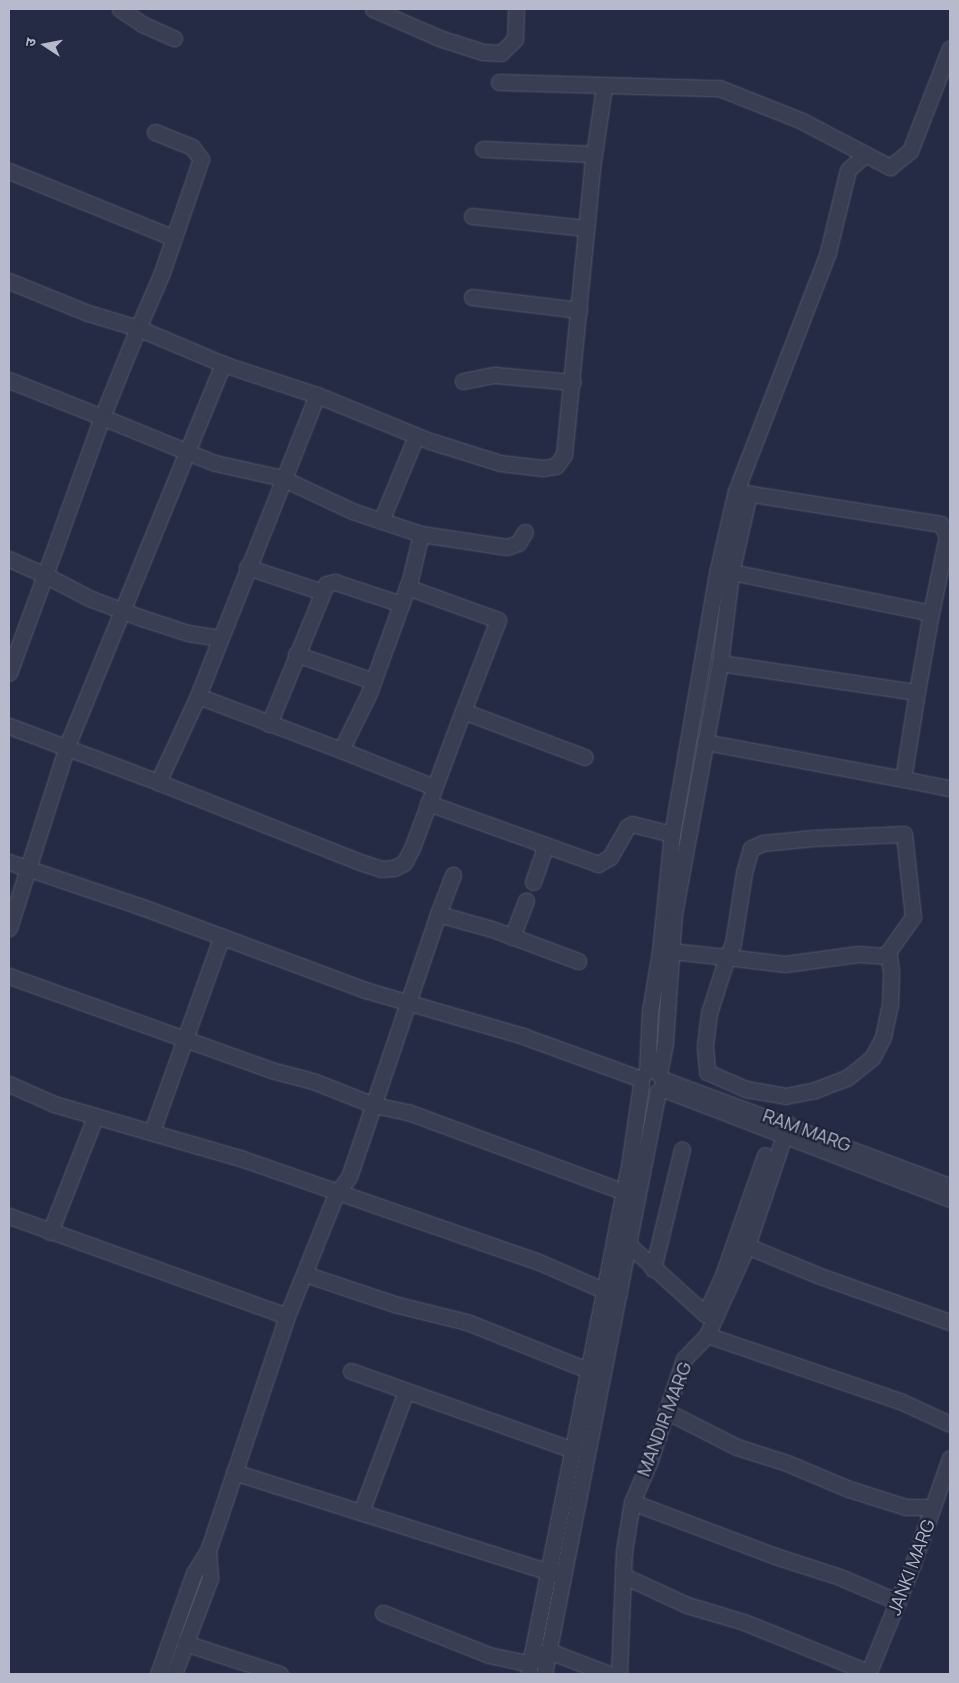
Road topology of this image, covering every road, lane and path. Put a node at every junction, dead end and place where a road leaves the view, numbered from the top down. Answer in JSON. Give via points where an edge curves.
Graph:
{"nodes":[{"id":1,"x":373,"y":9,"type":"edge"},
{"id":2,"x":516,"y":9,"type":"edge"},
{"id":3,"x":129,"y":11,"type":"edge"},
{"id":4,"x":174,"y":38,"type":"dead end"},
{"id":5,"x":950,"y":48,"type":"edge"},
{"id":6,"x":499,"y":82,"type":"dead end"},
{"id":7,"x":604,"y":87,"type":"junction"},
{"id":8,"x":155,"y":132,"type":"dead end"},
{"id":9,"x":484,"y":149,"type":"dead end"},
{"id":10,"x":593,"y":154,"type":"junction"},
{"id":11,"x":864,"y":155,"type":"junction"},
{"id":12,"x":9,"y":171,"type":"edge"},
{"id":13,"x":472,"y":216,"type":"dead end"},
{"id":14,"x":586,"y":228,"type":"junction"},
{"id":15,"x":174,"y":238,"type":"junction"},
{"id":16,"x":9,"y":281,"type":"edge"},
{"id":17,"x":472,"y":297,"type":"dead end"},
{"id":18,"x":579,"y":310,"type":"junction"},
{"id":19,"x":138,"y":328,"type":"junction"},
{"id":20,"x":223,"y":364,"type":"junction"},
{"id":21,"x":9,"y":380,"type":"edge"},
{"id":22,"x":464,"y":381,"type":"dead end"},
{"id":23,"x":573,"y":382,"type":"junction"},
{"id":24,"x":317,"y":395,"type":"junction"},
{"id":25,"x":102,"y":416,"type":"junction"},
{"id":26,"x":416,"y":436,"type":"junction"},
{"id":27,"x":187,"y":452,"type":"junction"},
{"id":28,"x":282,"y":478,"type":"junction"},
{"id":29,"x":742,"y":492,"type":"junction"},
{"id":30,"x":381,"y":521,"type":"junction"},
{"id":31,"x":525,"y":532,"type":"dead end"},
{"id":32,"x":421,"y":534,"type":"junction"},
{"id":33,"x":9,"y":559,"type":"edge"},
{"id":34,"x":248,"y":567,"type":"junction"},
{"id":35,"x":724,"y":571,"type":"junction"},
{"id":36,"x":45,"y":575,"type":"junction"},
{"id":37,"x":407,"y":587,"type":"junction"},
{"id":38,"x":322,"y":592,"type":"junction"},
{"id":39,"x":401,"y":604,"type":"junction"},
{"id":40,"x":121,"y":610,"type":"junction"},
{"id":41,"x":931,"y":613,"type":"junction"},
{"id":42,"x":218,"y":638,"type":"junction"},
{"id":43,"x":296,"y":654,"type":"junction"},
{"id":44,"x":720,"y":663,"type":"junction"},
{"id":45,"x":9,"y":673,"type":"edge"},
{"id":46,"x":373,"y":681,"type":"junction"},
{"id":47,"x":917,"y":692,"type":"junction"},
{"id":48,"x":198,"y":696,"type":"junction"},
{"id":49,"x":463,"y":711,"type":"junction"},
{"id":50,"x":270,"y":724,"type":"junction"},
{"id":51,"x":9,"y":726,"type":"edge"},
{"id":52,"x":705,"y":742,"type":"junction"},
{"id":53,"x":67,"y":746,"type":"junction"},
{"id":54,"x":341,"y":750,"type":"junction"},
{"id":55,"x":585,"y":757,"type":"dead end"},
{"id":56,"x":902,"y":779,"type":"junction"},
{"id":57,"x":158,"y":782,"type":"junction"},
{"id":58,"x":434,"y":787,"type":"junction"},
{"id":59,"x":948,"y":788,"type":"dead end"},
{"id":60,"x":428,"y":803,"type":"junction"},
{"id":61,"x":672,"y":834,"type":"junction"},
{"id":62,"x":546,"y":845,"type":"junction"},
{"id":63,"x":9,"y":862,"type":"edge"},
{"id":64,"x":27,"y":867,"type":"junction"},
{"id":65,"x":452,"y":875,"type":"dead end"},
{"id":66,"x":533,"y":882,"type":"dead end"},
{"id":67,"x":526,"y":900,"type":"dead end"},
{"id":68,"x":438,"y":914,"type":"junction"},
{"id":69,"x":9,"y":928,"type":"edge"},
{"id":70,"x":222,"y":936,"type":"junction"},
{"id":71,"x":512,"y":937,"type":"junction"},
{"id":72,"x":671,"y":951,"type":"junction"},
{"id":73,"x":889,"y":956,"type":"junction"},
{"id":74,"x":726,"y":957,"type":"junction"},
{"id":75,"x":578,"y":961,"type":"dead end"},
{"id":76,"x":9,"y":976,"type":"edge"},
{"id":77,"x":410,"y":1005,"type":"junction"},
{"id":78,"x":186,"y":1039,"type":"junction"},
{"id":79,"x":653,"y":1081,"type":"junction"},
{"id":80,"x":9,"y":1084,"type":"edge"},
{"id":81,"x":374,"y":1105,"type":"junction"},
{"id":82,"x":95,"y":1117,"type":"junction"},
{"id":83,"x":786,"y":1130,"type":"junction"},
{"id":84,"x":152,"y":1131,"type":"junction"},
{"id":85,"x":682,"y":1149,"type":"dead end"},
{"id":86,"x":765,"y":1154,"type":"dead end"},
{"id":87,"x":950,"y":1186,"type":"edge"},
{"id":88,"x":631,"y":1191,"type":"junction"},
{"id":89,"x":336,"y":1194,"type":"junction"},
{"id":90,"x":950,"y":1200,"type":"edge"},
{"id":91,"x":9,"y":1216,"type":"edge"},
{"id":92,"x":50,"y":1232,"type":"junction"},
{"id":93,"x":629,"y":1245,"type":"junction"},
{"id":94,"x":747,"y":1246,"type":"junction"},
{"id":95,"x":653,"y":1269,"type":"junction"},
{"id":96,"x":304,"y":1274,"type":"junction"},
{"id":97,"x":612,"y":1292,"type":"junction"},
{"id":98,"x":287,"y":1316,"type":"junction"},
{"id":99,"x":950,"y":1322,"type":"edge"},
{"id":100,"x":707,"y":1335,"type":"junction"},
{"id":101,"x":351,"y":1370,"type":"dead end"},
{"id":102,"x":596,"y":1374,"type":"junction"},
{"id":103,"x":406,"y":1391,"type":"junction"},
{"id":104,"x":666,"y":1411,"type":"junction"},
{"id":105,"x":950,"y":1424,"type":"edge"},
{"id":106,"x":573,"y":1450,"type":"junction"},
{"id":107,"x":950,"y":1458,"type":"edge"},
{"id":108,"x":234,"y":1472,"type":"junction"},
{"id":109,"x":632,"y":1502,"type":"junction"},
{"id":110,"x":933,"y":1507,"type":"junction"},
{"id":111,"x":361,"y":1512,"type":"junction"},
{"id":112,"x":208,"y":1551,"type":"junction"},
{"id":113,"x":556,"y":1575,"type":"junction"},
{"id":114,"x":624,"y":1576,"type":"junction"},
{"id":115,"x":898,"y":1602,"type":"junction"},
{"id":116,"x":383,"y":1613,"type":"dead end"},
{"id":117,"x":185,"y":1643,"type":"junction"},
{"id":118,"x":550,"y":1651,"type":"junction"},
{"id":119,"x":530,"y":1668,"type":"edge"},
{"id":120,"x":868,"y":1673,"type":"edge"},
{"id":121,"x":158,"y":1674,"type":"edge"},
{"id":122,"x":174,"y":1674,"type":"edge"},
{"id":123,"x":280,"y":1674,"type":"edge"},
{"id":124,"x":544,"y":1674,"type":"edge"},
{"id":125,"x":609,"y":1674,"type":"edge"},
{"id":126,"x":620,"y":1674,"type":"edge"}],
"edges":[{"from":1,"to":2,"type":"street","via":[[439,38],[483,52],[501,53],[515,39]]},
{"from":3,"to":4,"type":"street","via":[[142,24]]},
{"from":5,"to":11,"type":"street","via":[[910,151],[890,167]]},
{"from":6,"to":7,"type":"street"},
{"from":7,"to":10,"type":"street"},
{"from":7,"to":11,"type":"street","via":[[719,88],[800,120]]},
{"from":8,"to":15,"type":"street","via":[[192,147],[201,160]]},
{"from":9,"to":10,"type":"street"},
{"from":10,"to":14,"type":"street"},
{"from":11,"to":29,"type":"street","via":[[848,170],[828,252]]},
{"from":12,"to":15,"type":"street"},
{"from":13,"to":14,"type":"street"},
{"from":14,"to":18,"type":"street"},
{"from":15,"to":19,"type":"street"},
{"from":16,"to":19,"type":"street","via":[[88,313]]},
{"from":17,"to":18,"type":"street"},
{"from":18,"to":23,"type":"street"},
{"from":19,"to":20,"type":"street"},
{"from":19,"to":25,"type":"street"},
{"from":20,"to":24,"type":"street"},
{"from":20,"to":27,"type":"street"},
{"from":21,"to":25,"type":"street"},
{"from":22,"to":23,"type":"street","via":[[495,375]]},
{"from":23,"to":26,"type":"street","via":[[564,455],[556,466],[500,462]]},
{"from":24,"to":26,"type":"street"},
{"from":24,"to":28,"type":"street"},
{"from":25,"to":27,"type":"street"},
{"from":25,"to":36,"type":"street"},
{"from":26,"to":30,"type":"street"},
{"from":27,"to":28,"type":"street","via":[[215,463]]},
{"from":27,"to":40,"type":"street"},
{"from":28,"to":30,"type":"street"},
{"from":28,"to":34,"type":"street"},
{"from":29,"to":35,"type":"street"},
{"from":29,"to":41,"type":"street","via":[[941,524],[947,536]]},
{"from":30,"to":32,"type":"street"},
{"from":31,"to":32,"type":"street","via":[[518,544],[508,546]]},
{"from":32,"to":37,"type":"street"},
{"from":33,"to":36,"type":"street"},
{"from":34,"to":38,"type":"street"},
{"from":34,"to":42,"type":"street"},
{"from":35,"to":41,"type":"street"},
{"from":35,"to":44,"type":"street"},
{"from":35,"to":61,"type":"street"},
{"from":36,"to":40,"type":"street"},
{"from":36,"to":45,"type":"street"},
{"from":37,"to":39,"type":"street"},
{"from":37,"to":49,"type":"street","via":[[498,620]]},
{"from":38,"to":39,"type":"street","via":[[326,584],[335,582]]},
{"from":38,"to":43,"type":"street"},
{"from":39,"to":46,"type":"street"},
{"from":40,"to":42,"type":"street","via":[[188,633]]},
{"from":40,"to":53,"type":"street"},
{"from":41,"to":47,"type":"street"},
{"from":42,"to":48,"type":"street"},
{"from":43,"to":46,"type":"street"},
{"from":43,"to":50,"type":"street"},
{"from":44,"to":47,"type":"street"},
{"from":44,"to":52,"type":"street"},
{"from":46,"to":54,"type":"street"},
{"from":47,"to":56,"type":"street"},
{"from":48,"to":50,"type":"street"},
{"from":48,"to":57,"type":"street"},
{"from":49,"to":55,"type":"street"},
{"from":49,"to":58,"type":"street"},
{"from":50,"to":54,"type":"street"},
{"from":51,"to":53,"type":"street"},
{"from":52,"to":56,"type":"street"},
{"from":52,"to":72,"type":"street","via":[[674,914]]},
{"from":53,"to":57,"type":"street"},
{"from":53,"to":64,"type":"street"},
{"from":54,"to":58,"type":"street"},
{"from":56,"to":59,"type":"street"},
{"from":57,"to":60,"type":"street","via":[[381,869],[404,863]]},
{"from":58,"to":60,"type":"street"},
{"from":60,"to":62,"type":"street"},
{"from":61,"to":62,"type":"street","via":[[632,824],[610,857],[598,864]]},
{"from":61,"to":79,"type":"street","via":[[660,952],[650,1012]]},
{"from":62,"to":66,"type":"street"},
{"from":63,"to":64,"type":"street","name":"RAM MARG"},
{"from":64,"to":69,"type":"street"},
{"from":64,"to":70,"type":"street","name":"RAM MARG"},
{"from":65,"to":68,"type":"street"},
{"from":67,"to":71,"type":"street"},
{"from":68,"to":71,"type":"street"},
{"from":68,"to":77,"type":"street"},
{"from":70,"to":77,"type":"street","name":"RAM MARG"},
{"from":70,"to":78,"type":"street"},
{"from":71,"to":75,"type":"street"},
{"from":72,"to":74,"type":"street"},
{"from":72,"to":79,"type":"street","via":[[665,1042]]},
{"from":73,"to":74,"type":"street","via":[[858,954],[785,964]]},
{"from":73,"to":74,"type":"street","via":[[888,952],[913,917],[904,834],[812,838],[751,848],[733,943]]},
{"from":73,"to":74,"type":"street","via":[[890,1004],[883,1037],[872,1058],[847,1078],[815,1090],[785,1096],[746,1089],[707,1072],[705,1047],[709,1013]]},
{"from":76,"to":78,"type":"street"},
{"from":77,"to":79,"type":"street","name":"RAM MARG","via":[[523,1036]]},
{"from":77,"to":81,"type":"street"},
{"from":78,"to":81,"type":"street"},
{"from":78,"to":84,"type":"street"},
{"from":79,"to":83,"type":"street","name":"RAM MARG"},
{"from":79,"to":88,"type":"street"},
{"from":80,"to":82,"type":"street","via":[[54,1104]]},
{"from":81,"to":88,"type":"street","via":[[408,1112]]},
{"from":81,"to":89,"type":"street","via":[[349,1177]]},
{"from":82,"to":84,"type":"street"},
{"from":82,"to":92,"type":"street"},
{"from":83,"to":87,"type":"street","name":"RAM MARG"},
{"from":83,"to":90,"type":"street"},
{"from":83,"to":94,"type":"street","name":"MANDIR MARG"},
{"from":84,"to":89,"type":"street","via":[[243,1159]]},
{"from":85,"to":95,"type":"street"},
{"from":86,"to":95,"type":"street","via":[[722,1278],[706,1314]]},
{"from":88,"to":93,"type":"street"},
{"from":88,"to":97,"type":"street"},
{"from":89,"to":96,"type":"street"},
{"from":89,"to":97,"type":"street","via":[[539,1262]]},
{"from":91,"to":92,"type":"street"},
{"from":92,"to":98,"type":"street"},
{"from":93,"to":95,"type":"street"},
{"from":93,"to":97,"type":"street"},
{"from":94,"to":99,"type":"street","via":[[820,1276]]},
{"from":94,"to":100,"type":"street","name":"MANDIR MARG"},
{"from":96,"to":98,"type":"street"},
{"from":96,"to":102,"type":"street","via":[[394,1304],[467,1322]]},
{"from":97,"to":102,"type":"street"},
{"from":98,"to":108,"type":"street"},
{"from":100,"to":104,"type":"street","name":"MANDIR MARG","via":[[684,1360]]},
{"from":100,"to":105,"type":"street","via":[[900,1401]]},
{"from":101,"to":103,"type":"street"},
{"from":102,"to":106,"type":"street"},
{"from":102,"to":113,"type":"street"},
{"from":103,"to":106,"type":"street"},
{"from":103,"to":111,"type":"street"},
{"from":104,"to":109,"type":"street","name":"MANDIR MARG"},
{"from":104,"to":110,"type":"street","via":[[737,1447],[787,1463],[849,1489],[906,1507]]},
{"from":106,"to":113,"type":"street"},
{"from":107,"to":110,"type":"street","name":"JANKI MARG"},
{"from":108,"to":111,"type":"street"},
{"from":108,"to":112,"type":"street"},
{"from":109,"to":114,"type":"street","name":"MANDIR MARG","via":[[626,1531]]},
{"from":109,"to":115,"type":"street","via":[[840,1577]]},
{"from":110,"to":115,"type":"street","name":"JANKI MARG"},
{"from":111,"to":113,"type":"street"},
{"from":112,"to":117,"type":"street","via":[[210,1578]]},
{"from":112,"to":121,"type":"street","via":[[194,1573]]},
{"from":113,"to":118,"type":"street"},
{"from":113,"to":119,"type":"street"},
{"from":114,"to":120,"type":"street","via":[[687,1604],[744,1622]]},
{"from":114,"to":126,"type":"street","name":"MANDIR MARG"},
{"from":115,"to":120,"type":"street","name":"JANKI MARG"},
{"from":116,"to":119,"type":"street"},
{"from":117,"to":122,"type":"street"},
{"from":117,"to":123,"type":"street"},
{"from":118,"to":119,"type":"street"},
{"from":118,"to":124,"type":"street"},
{"from":118,"to":125,"type":"street"}]}
